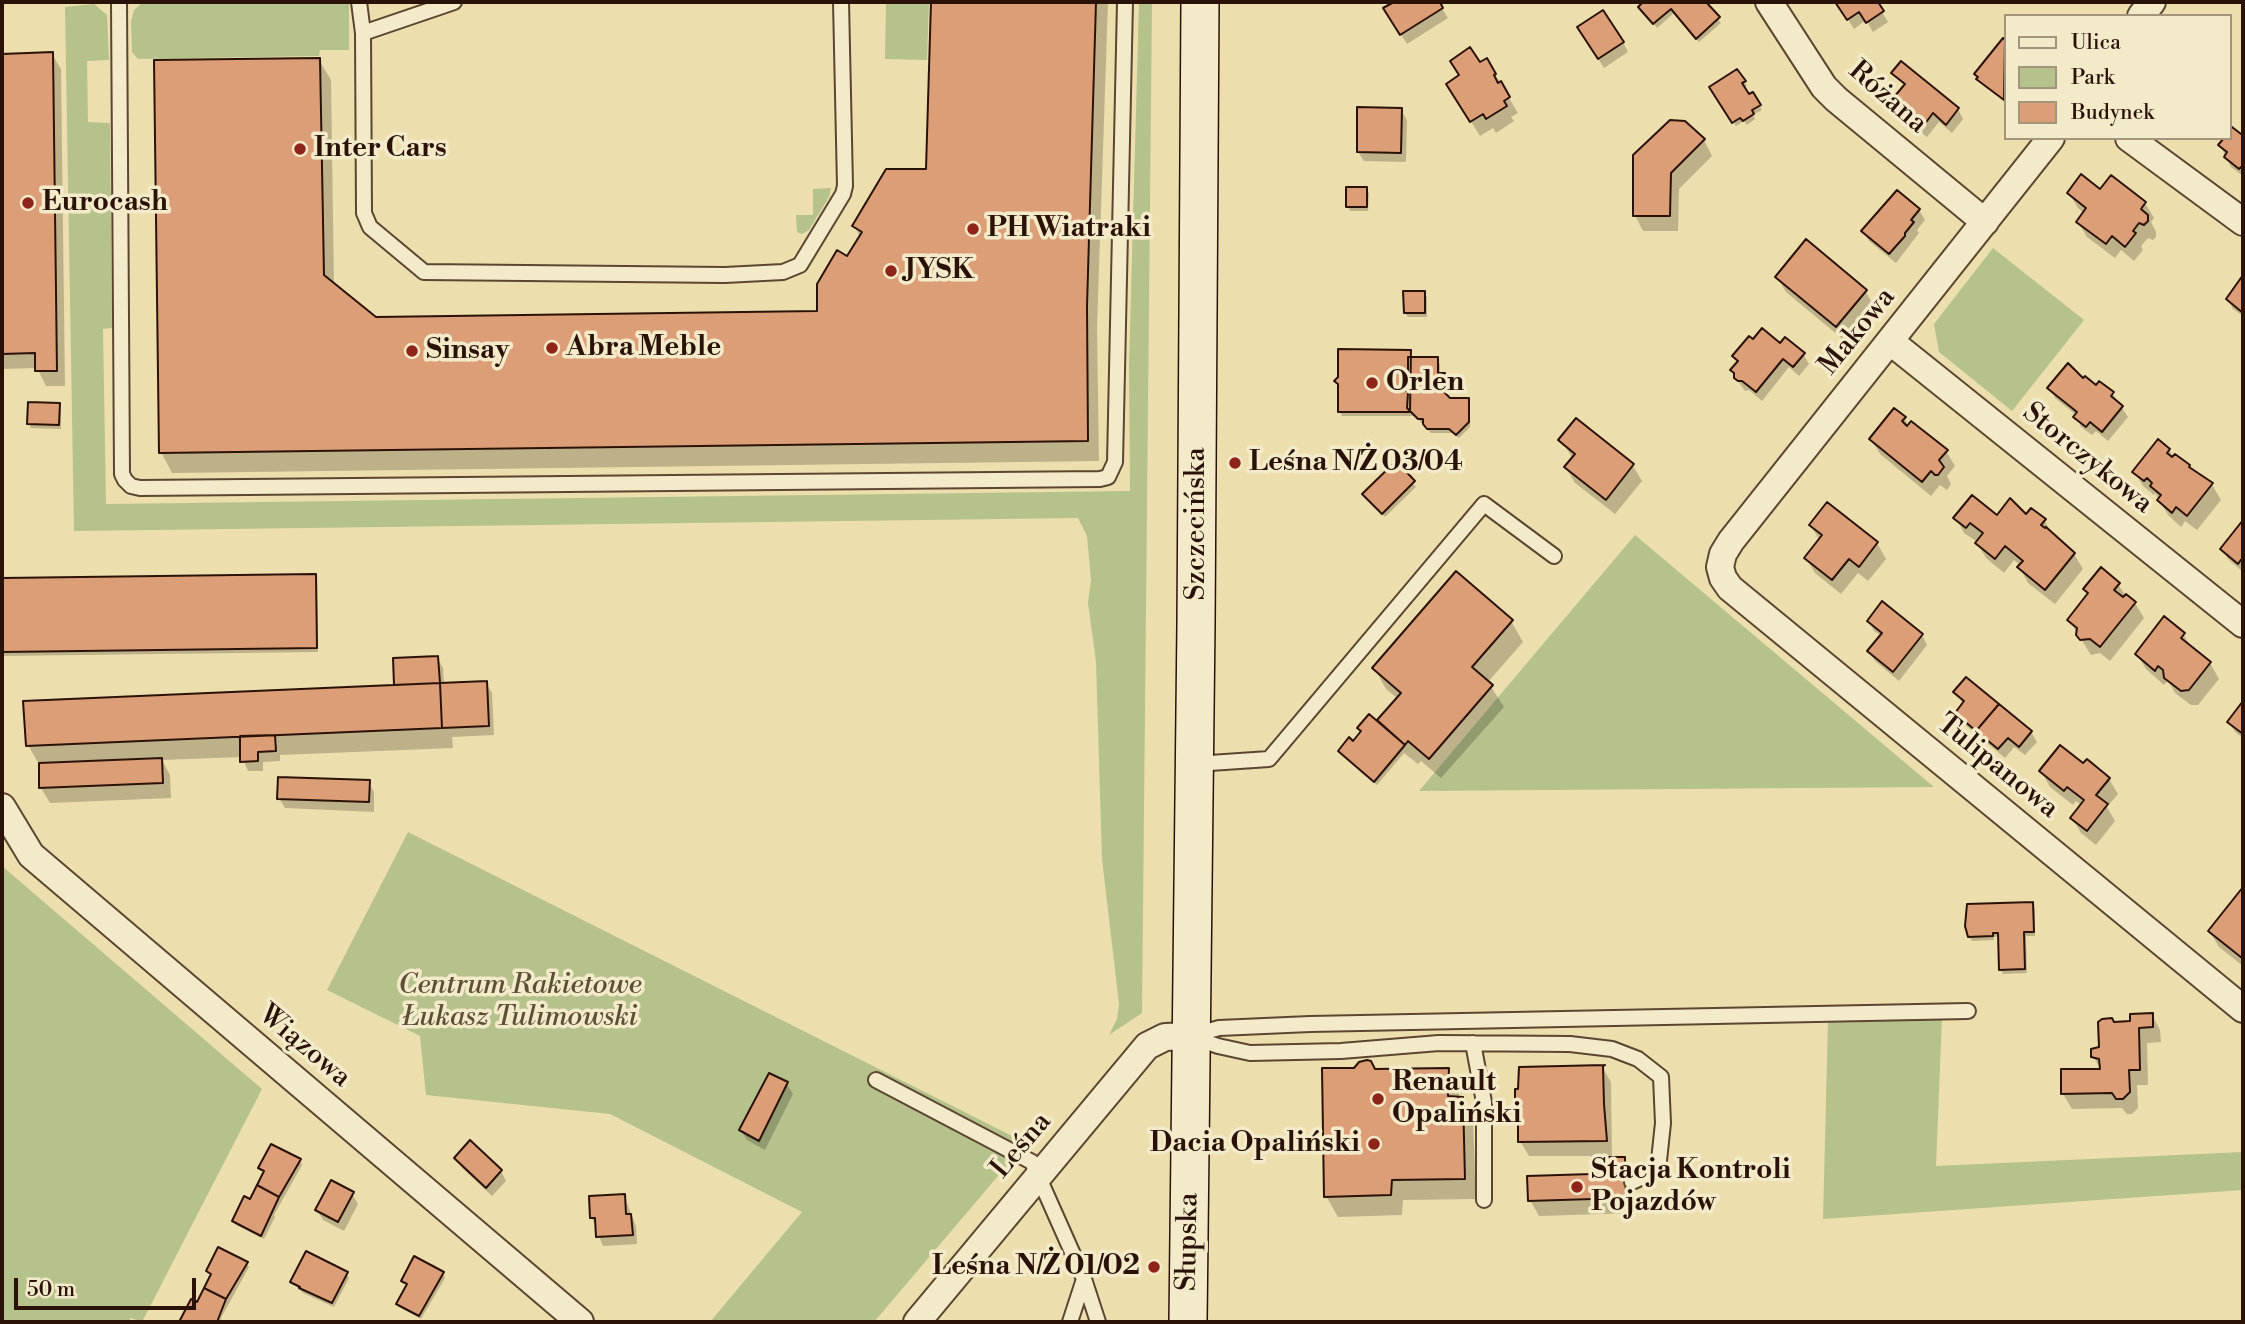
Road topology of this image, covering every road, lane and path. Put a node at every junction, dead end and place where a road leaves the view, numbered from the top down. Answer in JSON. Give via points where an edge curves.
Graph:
{"nodes":[{"id":1,"x":119,"y":2,"type":"edge"},
{"id":2,"x":359,"y":2,"type":"edge"},
{"id":3,"x":454,"y":2,"type":"edge"},
{"id":4,"x":841,"y":2,"type":"edge"},
{"id":5,"x":1125,"y":2,"type":"edge"},
{"id":6,"x":1769,"y":2,"type":"edge"},
{"id":7,"x":1201,"y":5,"type":"edge"},
{"id":8,"x":363,"y":33,"type":"junction"},
{"id":9,"x":2049,"y":140,"type":"edge"},
{"id":10,"x":2132,"y":140,"type":"edge"},
{"id":11,"x":1985,"y":222,"type":"junction"},
{"id":12,"x":2243,"y":222,"type":"edge"},
{"id":13,"x":1891,"y":342,"type":"junction"},
{"id":14,"x":1553,"y":556,"type":"dead end"},
{"id":15,"x":1720,"y":567,"type":"joint"},
{"id":16,"x":2243,"y":624,"type":"edge"},
{"id":17,"x":1193,"y":764,"type":"junction"},
{"id":18,"x":2,"y":807,"type":"edge"},
{"id":19,"x":2243,"y":1009,"type":"edge"},
{"id":20,"x":1968,"y":1011,"type":"dead end"},
{"id":21,"x":1191,"y":1036,"type":"junction"},
{"id":22,"x":1473,"y":1043,"type":"junction"},
{"id":23,"x":876,"y":1080,"type":"dead end"},
{"id":24,"x":1039,"y":1176,"type":"junction"},
{"id":25,"x":1632,"y":1182,"type":"dead end"},
{"id":26,"x":1484,"y":1200,"type":"dead end"},
{"id":27,"x":1084,"y":1279,"type":"junction"},
{"id":28,"x":580,"y":1322,"type":"edge"},
{"id":29,"x":917,"y":1322,"type":"edge"},
{"id":30,"x":1070,"y":1322,"type":"edge"},
{"id":31,"x":1098,"y":1322,"type":"edge"},
{"id":32,"x":1188,"y":1322,"type":"edge"}],
"edges":[{"from":1,"to":5,"type":"lane","via":[[122,474],[131,486],[140,488],[1108,477],[1115,463]]},
{"from":2,"to":8,"type":"lane"},
{"from":3,"to":8,"type":"lane"},
{"from":4,"to":8,"type":"lane","via":[[845,186],[800,265],[783,272],[424,272],[370,227],[364,213]]},
{"from":6,"to":11,"type":"street","name":"Różana","via":[[1824,87]]},
{"from":7,"to":17,"type":"main road","name":"Szczecińska"},
{"from":9,"to":11,"type":"street","name":"Makowa"},
{"from":10,"to":12,"type":"street"},
{"from":11,"to":13,"type":"street","name":"Makowa"},
{"from":13,"to":15,"type":"street","name":"Makowa","via":[[1731,541]]},
{"from":13,"to":16,"type":"street","name":"Storczykowa"},
{"from":14,"to":17,"type":"lane","via":[[1484,504],[1269,759]]},
{"from":15,"to":19,"type":"street","name":"Tulipanowa","via":[[1730,588]]},
{"from":17,"to":21,"type":"main road","name":"Szczecińska"},
{"from":18,"to":28,"type":"street","name":"Wiązowa","via":[[31,855]]},
{"from":20,"to":21,"type":"lane","via":[[1310,1024],[1219,1028]]},
{"from":21,"to":22,"type":"lane","via":[[1250,1053]]},
{"from":21,"to":24,"type":"street","name":"Leśna","via":[[1165,1037],[1147,1046]]},
{"from":21,"to":32,"type":"main road","name":"Słupska"},
{"from":22,"to":25,"type":"lane","via":[[1612,1049],[1638,1059],[1661,1077],[1658,1170]]},
{"from":22,"to":26,"type":"lane","via":[[1484,1102]]},
{"from":23,"to":24,"type":"lane","via":[[1032,1162]]},
{"from":24,"to":27,"type":"lane"},
{"from":24,"to":29,"type":"street","name":"Leśna"},
{"from":27,"to":30,"type":"lane"},
{"from":27,"to":31,"type":"lane"}]}
